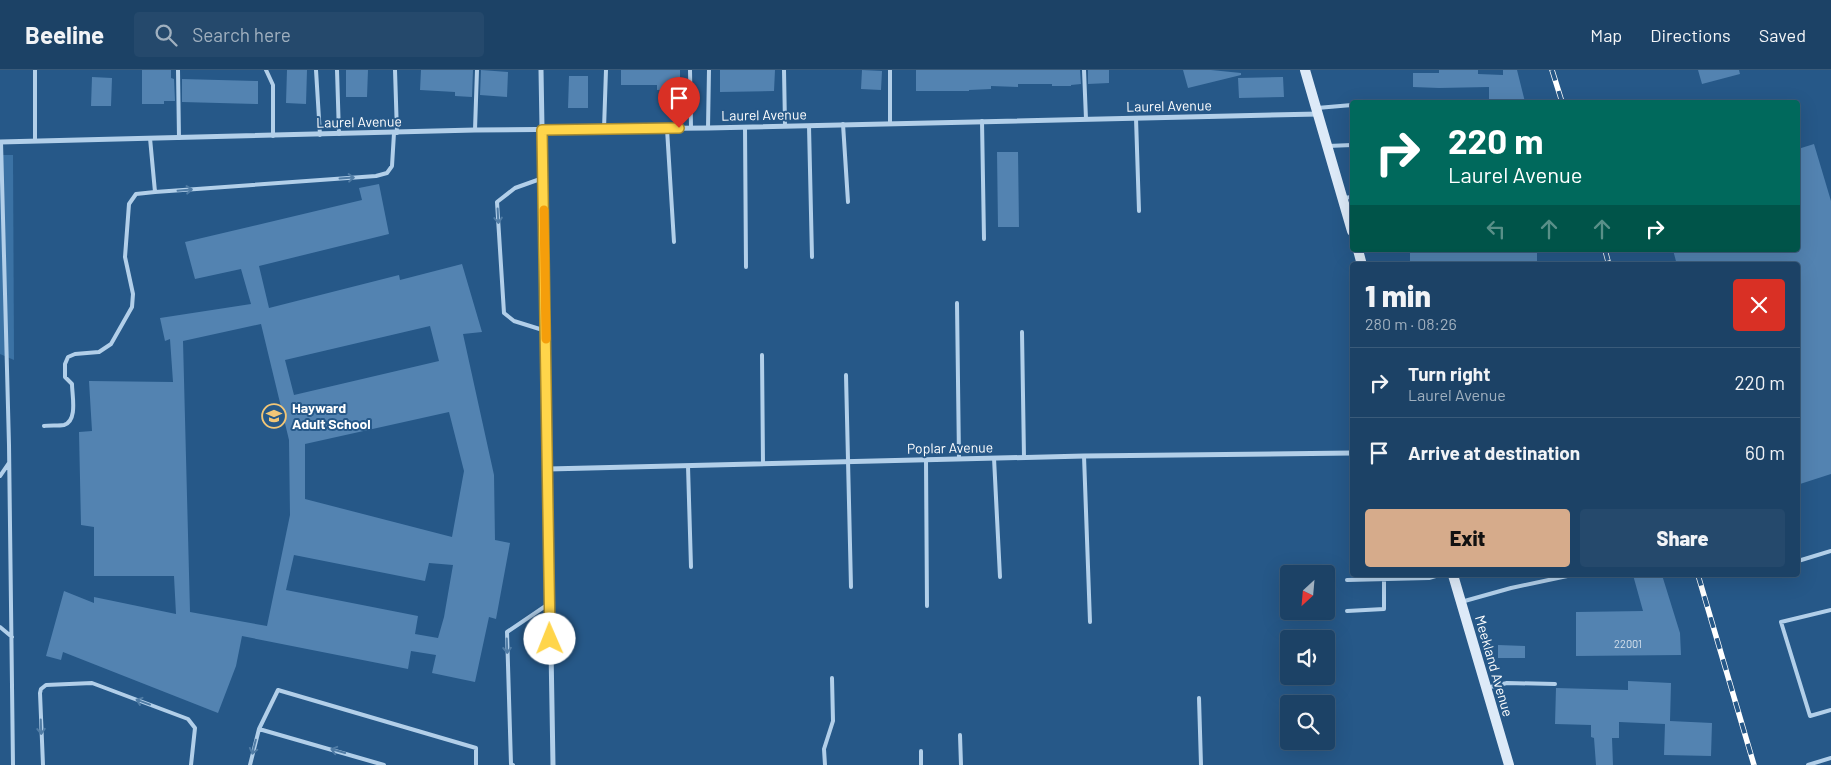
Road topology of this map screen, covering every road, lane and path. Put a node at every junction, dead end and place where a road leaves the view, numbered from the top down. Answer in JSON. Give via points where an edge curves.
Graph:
{"nodes":[{"id":1,"x":35,"y":70,"type":"edge"},
{"id":2,"x":178,"y":70,"type":"edge"},
{"id":3,"x":266,"y":70,"type":"edge"},
{"id":4,"x":316,"y":70,"type":"edge"},
{"id":5,"x":337,"y":70,"type":"edge"},
{"id":6,"x":395,"y":70,"type":"edge"},
{"id":7,"x":477,"y":70,"type":"edge"},
{"id":8,"x":542,"y":70,"type":"edge"},
{"id":9,"x":606,"y":70,"type":"edge"},
{"id":10,"x":690,"y":70,"type":"edge"},
{"id":11,"x":709,"y":70,"type":"edge"},
{"id":12,"x":784,"y":70,"type":"edge"},
{"id":13,"x":890,"y":70,"type":"edge"},
{"id":14,"x":1084,"y":70,"type":"edge"},
{"id":15,"x":1305,"y":70,"type":"edge"},
{"id":16,"x":1350,"y":105,"type":"edge"},
{"id":17,"x":1318,"y":111,"type":"junction"},
{"id":18,"x":1136,"y":118,"type":"junction"},
{"id":19,"x":1086,"y":119,"type":"junction"},
{"id":20,"x":982,"y":121,"type":"junction"},
{"id":21,"x":890,"y":123,"type":"junction"},
{"id":22,"x":843,"y":124,"type":"junction"},
{"id":23,"x":785,"y":125,"type":"junction"},
{"id":24,"x":809,"y":126,"type":"junction"},
{"id":25,"x":745,"y":127,"type":"junction"},
{"id":26,"x":691,"y":128,"type":"junction"},
{"id":27,"x":708,"y":128,"type":"junction"},
{"id":28,"x":604,"y":129,"type":"junction"},
{"id":29,"x":667,"y":129,"type":"junction"},
{"id":30,"x":475,"y":130,"type":"junction"},
{"id":31,"x":542,"y":130,"type":"junction"},
{"id":32,"x":395,"y":133,"type":"junction"},
{"id":33,"x":338,"y":134,"type":"junction"},
{"id":34,"x":320,"y":135,"type":"junction"},
{"id":35,"x":273,"y":136,"type":"junction"},
{"id":36,"x":150,"y":138,"type":"junction"},
{"id":37,"x":179,"y":138,"type":"junction"},
{"id":38,"x":35,"y":141,"type":"junction"},
{"id":39,"x":1,"y":142,"type":"edge"},
{"id":40,"x":1350,"y":145,"type":"edge"},
{"id":41,"x":1328,"y":146,"type":"junction"},
{"id":42,"x":543,"y":178,"type":"junction"},
{"id":43,"x":155,"y":192,"type":"junction"},
{"id":44,"x":1348,"y":198,"type":"edge"},
{"id":45,"x":848,"y":202,"type":"dead end"},
{"id":46,"x":1139,"y":211,"type":"dead end"},
{"id":47,"x":1350,"y":214,"type":"edge"},
{"id":48,"x":984,"y":240,"type":"dead end"},
{"id":49,"x":674,"y":242,"type":"dead end"},
{"id":50,"x":812,"y":257,"type":"dead end"},
{"id":51,"x":746,"y":267,"type":"dead end"},
{"id":52,"x":958,"y":303,"type":"dead end"},
{"id":53,"x":546,"y":331,"type":"junction"},
{"id":54,"x":1022,"y":332,"type":"dead end"},
{"id":55,"x":762,"y":355,"type":"dead end"},
{"id":56,"x":846,"y":375,"type":"dead end"},
{"id":57,"x":0,"y":377,"type":"edge"},
{"id":58,"x":6,"y":380,"type":"junction"},
{"id":59,"x":44,"y":426,"type":"dead end"},
{"id":60,"x":1350,"y":453,"type":"edge"},
{"id":61,"x":1084,"y":456,"type":"junction"},
{"id":62,"x":994,"y":458,"type":"junction"},
{"id":63,"x":1024,"y":458,"type":"junction"},
{"id":64,"x":959,"y":459,"type":"junction"},
{"id":65,"x":926,"y":460,"type":"junction"},
{"id":66,"x":847,"y":462,"type":"junction"},
{"id":67,"x":9,"y":463,"type":"junction"},
{"id":68,"x":763,"y":464,"type":"junction"},
{"id":69,"x":688,"y":466,"type":"junction"},
{"id":70,"x":548,"y":469,"type":"junction"},
{"id":71,"x":0,"y":476,"type":"edge"},
{"id":72,"x":1831,"y":551,"type":"edge"},
{"id":73,"x":1800,"y":560,"type":"edge"},
{"id":74,"x":690,"y":568,"type":"dead end"},
{"id":75,"x":1000,"y":577,"type":"dead end"},
{"id":76,"x":1432,"y":577,"type":"edge"},
{"id":77,"x":1454,"y":577,"type":"edge"},
{"id":78,"x":1563,"y":577,"type":"edge"},
{"id":79,"x":1384,"y":579,"type":"junction"},
{"id":80,"x":1347,"y":580,"type":"dead end"},
{"id":81,"x":851,"y":587,"type":"dead end"},
{"id":82,"x":1461,"y":602,"type":"junction"},
{"id":83,"x":550,"y":603,"type":"junction"},
{"id":84,"x":928,"y":606,"type":"dead end"},
{"id":85,"x":1831,"y":610,"type":"edge"},
{"id":86,"x":1347,"y":611,"type":"dead end"},
{"id":87,"x":1090,"y":622,"type":"dead end"},
{"id":88,"x":0,"y":627,"type":"edge"},
{"id":89,"x":12,"y":637,"type":"junction"},
{"id":90,"x":832,"y":678,"type":"dead end"},
{"id":91,"x":1555,"y":684,"type":"dead end"},
{"id":92,"x":1486,"y":688,"type":"junction"},
{"id":93,"x":1199,"y":698,"type":"dead end"},
{"id":94,"x":1831,"y":710,"type":"edge"},
{"id":95,"x":259,"y":729,"type":"junction"},
{"id":96,"x":960,"y":735,"type":"dead end"},
{"id":97,"x":921,"y":751,"type":"dead end"},
{"id":98,"x":1830,"y":760,"type":"edge"},
{"id":99,"x":12,"y":765,"type":"edge"},
{"id":100,"x":43,"y":765,"type":"edge"},
{"id":101,"x":192,"y":765,"type":"edge"},
{"id":102,"x":250,"y":765,"type":"edge"},
{"id":103,"x":384,"y":765,"type":"edge"},
{"id":104,"x":476,"y":765,"type":"edge"},
{"id":105,"x":513,"y":765,"type":"edge"},
{"id":106,"x":553,"y":765,"type":"edge"},
{"id":107,"x":825,"y":765,"type":"edge"},
{"id":108,"x":921,"y":765,"type":"edge"},
{"id":109,"x":961,"y":765,"type":"edge"},
{"id":110,"x":1201,"y":765,"type":"edge"},
{"id":111,"x":1509,"y":765,"type":"edge"},
{"id":112,"x":1808,"y":765,"type":"edge"}],
"edges":[{"from":1,"to":38,"type":"lane"},
{"from":2,"to":37,"type":"lane"},
{"from":3,"to":35,"type":"lane","via":[[274,86]]},
{"from":4,"to":34,"type":"lane"},
{"from":5,"to":33,"type":"lane"},
{"from":6,"to":32,"type":"lane"},
{"from":7,"to":30,"type":"lane"},
{"from":8,"to":31,"type":"street"},
{"from":9,"to":28,"type":"lane"},
{"from":10,"to":26,"type":"lane"},
{"from":11,"to":27,"type":"lane"},
{"from":12,"to":23,"type":"lane"},
{"from":13,"to":21,"type":"lane"},
{"from":14,"to":19,"type":"lane"},
{"from":15,"to":17,"type":"street"},
{"from":16,"to":17,"type":"lane"},
{"from":17,"to":18,"type":"street","name":"Laurel Avenue"},
{"from":17,"to":41,"type":"street"},
{"from":18,"to":19,"type":"street","name":"Laurel Avenue"},
{"from":18,"to":46,"type":"lane"},
{"from":19,"to":20,"type":"street","name":"Laurel Avenue"},
{"from":20,"to":21,"type":"street","name":"Laurel Avenue"},
{"from":20,"to":48,"type":"lane"},
{"from":21,"to":22,"type":"street","name":"Laurel Avenue"},
{"from":22,"to":24,"type":"street","name":"Laurel Avenue"},
{"from":22,"to":45,"type":"lane"},
{"from":23,"to":24,"type":"street","name":"Laurel Avenue"},
{"from":23,"to":25,"type":"street","name":"Laurel Avenue"},
{"from":24,"to":50,"type":"lane"},
{"from":25,"to":27,"type":"street","name":"Laurel Avenue"},
{"from":25,"to":51,"type":"lane"},
{"from":26,"to":27,"type":"street","name":"Laurel Avenue"},
{"from":26,"to":29,"type":"street","name":"Laurel Avenue"},
{"from":28,"to":29,"type":"street","name":"Laurel Avenue"},
{"from":28,"to":31,"type":"street","name":"Laurel Avenue"},
{"from":29,"to":49,"type":"lane"},
{"from":30,"to":31,"type":"street","name":"Laurel Avenue"},
{"from":30,"to":32,"type":"street","name":"Laurel Avenue"},
{"from":31,"to":42,"type":"street"},
{"from":32,"to":33,"type":"street","name":"Laurel Avenue"},
{"from":43,"to":32,"type":"lane","one_way":true,"via":[[376,176],[387,173],[392,166]]},
{"from":33,"to":34,"type":"street","name":"Laurel Avenue"},
{"from":34,"to":35,"type":"street","name":"Laurel Avenue"},
{"from":35,"to":37,"type":"street","name":"Laurel Avenue"},
{"from":36,"to":37,"type":"street","name":"Laurel Avenue"},
{"from":36,"to":38,"type":"street","name":"Laurel Avenue"},
{"from":36,"to":43,"type":"lane"},
{"from":38,"to":39,"type":"street","name":"Laurel Avenue"},
{"from":39,"to":58,"type":"lane"},
{"from":40,"to":41,"type":"lane"},
{"from":41,"to":44,"type":"street"},
{"from":42,"to":53,"type":"street"},
{"from":42,"to":53,"type":"lane","one_way":true,"via":[[515,188],[497,202],[504,313],[514,321]]},
{"from":43,"to":59,"type":"lane","via":[[136,194],[129,204],[125,257],[133,294],[132,307],[111,344],[99,352],[68,357],[65,364],[66,377],[72,384],[71,420],[66,424]]},
{"from":44,"to":47,"type":"street"},
{"from":52,"to":64,"type":"lane"},
{"from":53,"to":70,"type":"street"},
{"from":54,"to":63,"type":"lane"},
{"from":55,"to":68,"type":"lane"},
{"from":56,"to":66,"type":"lane"},
{"from":57,"to":58,"type":"lane"},
{"from":58,"to":67,"type":"lane"},
{"from":60,"to":61,"type":"street","name":"Poplar Avenue"},
{"from":61,"to":63,"type":"street","name":"Poplar Avenue"},
{"from":61,"to":87,"type":"lane"},
{"from":62,"to":63,"type":"street","name":"Poplar Avenue"},
{"from":62,"to":64,"type":"street","name":"Poplar Avenue"},
{"from":62,"to":75,"type":"lane"},
{"from":64,"to":65,"type":"street","name":"Poplar Avenue"},
{"from":65,"to":66,"type":"street","name":"Poplar Avenue"},
{"from":65,"to":84,"type":"lane"},
{"from":66,"to":68,"type":"street","name":"Poplar Avenue"},
{"from":66,"to":81,"type":"lane"},
{"from":67,"to":71,"type":"lane"},
{"from":67,"to":89,"type":"lane"},
{"from":68,"to":69,"type":"street","name":"Poplar Avenue"},
{"from":69,"to":70,"type":"street","name":"Poplar Avenue"},
{"from":69,"to":74,"type":"lane"},
{"from":70,"to":83,"type":"street"},
{"from":72,"to":73,"type":"lane"},
{"from":76,"to":79,"type":"lane"},
{"from":77,"to":82,"type":"street","name":"Meekland Avenue"},
{"from":78,"to":82,"type":"lane"},
{"from":79,"to":80,"type":"lane"},
{"from":79,"to":86,"type":"lane","via":[[1384,609]]},
{"from":82,"to":92,"type":"street","name":"Meekland Avenue"},
{"from":83,"to":105,"type":"lane","one_way":true,"via":[[507,632]]},
{"from":83,"to":106,"type":"street"},
{"from":85,"to":94,"type":"lane","via":[[1781,622],[1810,716]]},
{"from":88,"to":89,"type":"lane"},
{"from":89,"to":99,"type":"lane"},
{"from":90,"to":107,"type":"lane","via":[[833,720],[824,748]]},
{"from":91,"to":92,"type":"lane","via":[[1507,683]]},
{"from":92,"to":111,"type":"street","name":"Meekland Avenue"},
{"from":93,"to":110,"type":"lane"},
{"from":95,"to":102,"type":"lane","one_way":true},
{"from":103,"to":95,"type":"lane","one_way":true},
{"from":95,"to":104,"type":"lane","via":[[278,690],[476,748]]},
{"from":96,"to":109,"type":"lane"},
{"from":97,"to":108,"type":"lane"},
{"from":98,"to":112,"type":"lane"},
{"from":101,"to":100,"type":"lane","one_way":true,"via":[[195,728],[188,718],[92,683],[46,685],[42,688]]}]}
